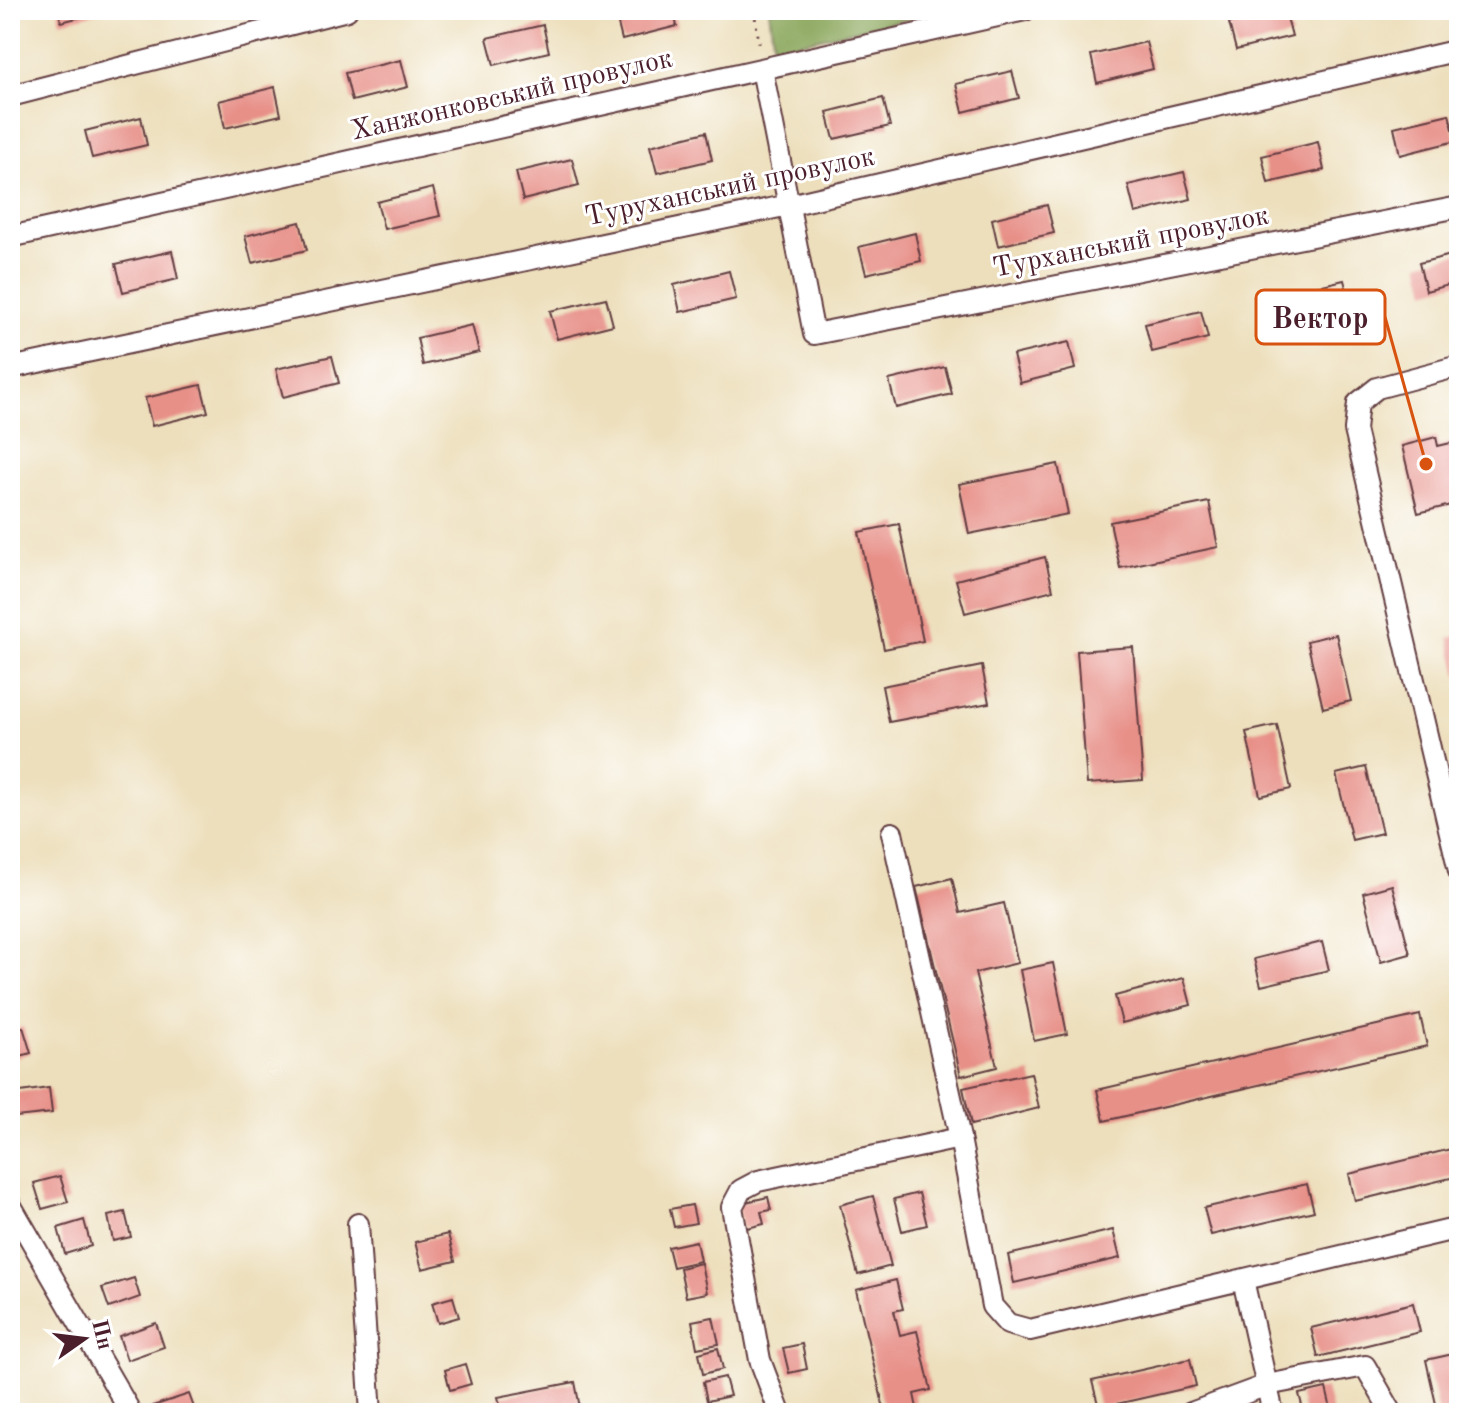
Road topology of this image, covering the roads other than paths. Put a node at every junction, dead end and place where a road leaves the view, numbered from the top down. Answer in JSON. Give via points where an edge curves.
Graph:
{"nodes":[{"id":1,"x":347,"y":10,"type":"edge"},
{"id":2,"x":1025,"y":10,"type":"edge"},
{"id":3,"x":1459,"y":50,"type":"edge"},
{"id":4,"x":762,"y":69,"type":"junction"},
{"id":5,"x":10,"y":96,"type":"edge"},
{"id":6,"x":789,"y":205,"type":"junction"},
{"id":7,"x":1459,"y":207,"type":"edge"},
{"id":8,"x":10,"y":237,"type":"edge"},
{"id":9,"x":1459,"y":366,"type":"edge"},
{"id":10,"x":10,"y":368,"type":"edge"},
{"id":11,"x":892,"y":833,"type":"dead end"},
{"id":12,"x":1459,"y":871,"type":"edge"},
{"id":13,"x":960,"y":1138,"type":"junction"},
{"id":14,"x":10,"y":1204,"type":"edge"},
{"id":15,"x":358,"y":1224,"type":"dead end"},
{"id":16,"x":1459,"y":1228,"type":"edge"},
{"id":17,"x":1243,"y":1280,"type":"junction"},
{"id":18,"x":1267,"y":1385,"type":"junction"},
{"id":19,"x":131,"y":1413,"type":"edge"},
{"id":20,"x":371,"y":1413,"type":"edge"},
{"id":21,"x":780,"y":1413,"type":"edge"},
{"id":22,"x":1191,"y":1413,"type":"edge"},
{"id":23,"x":1273,"y":1413,"type":"edge"},
{"id":24,"x":1392,"y":1413,"type":"edge"}],
"edges":[{"from":1,"to":5,"type":"street"},
{"from":2,"to":4,"type":"street","name":"Ханжонковський провулок"},
{"from":3,"to":6,"type":"street","name":"Туруханський провулок"},
{"from":4,"to":6,"type":"street"},
{"from":4,"to":8,"type":"street","name":"Ханжонковський провулок"},
{"from":6,"to":7,"type":"street","name":"Турханський провулок","via":[[814,334]]},
{"from":6,"to":10,"type":"street","name":"Туруханський провулок"},
{"from":9,"to":12,"type":"street","via":[[1377,388],[1358,403],[1355,430]]},
{"from":11,"to":13,"type":"street"},
{"from":13,"to":17,"type":"street","via":[[992,1306],[1008,1324],[1030,1330]]},
{"from":13,"to":21,"type":"street","via":[[758,1181],[741,1190],[732,1207],[760,1360]]},
{"from":14,"to":19,"type":"street"},
{"from":15,"to":20,"type":"street"},
{"from":16,"to":17,"type":"street"},
{"from":17,"to":18,"type":"street"},
{"from":18,"to":22,"type":"street"},
{"from":18,"to":23,"type":"street"},
{"from":18,"to":24,"type":"street","via":[[1365,1366]]}]}
